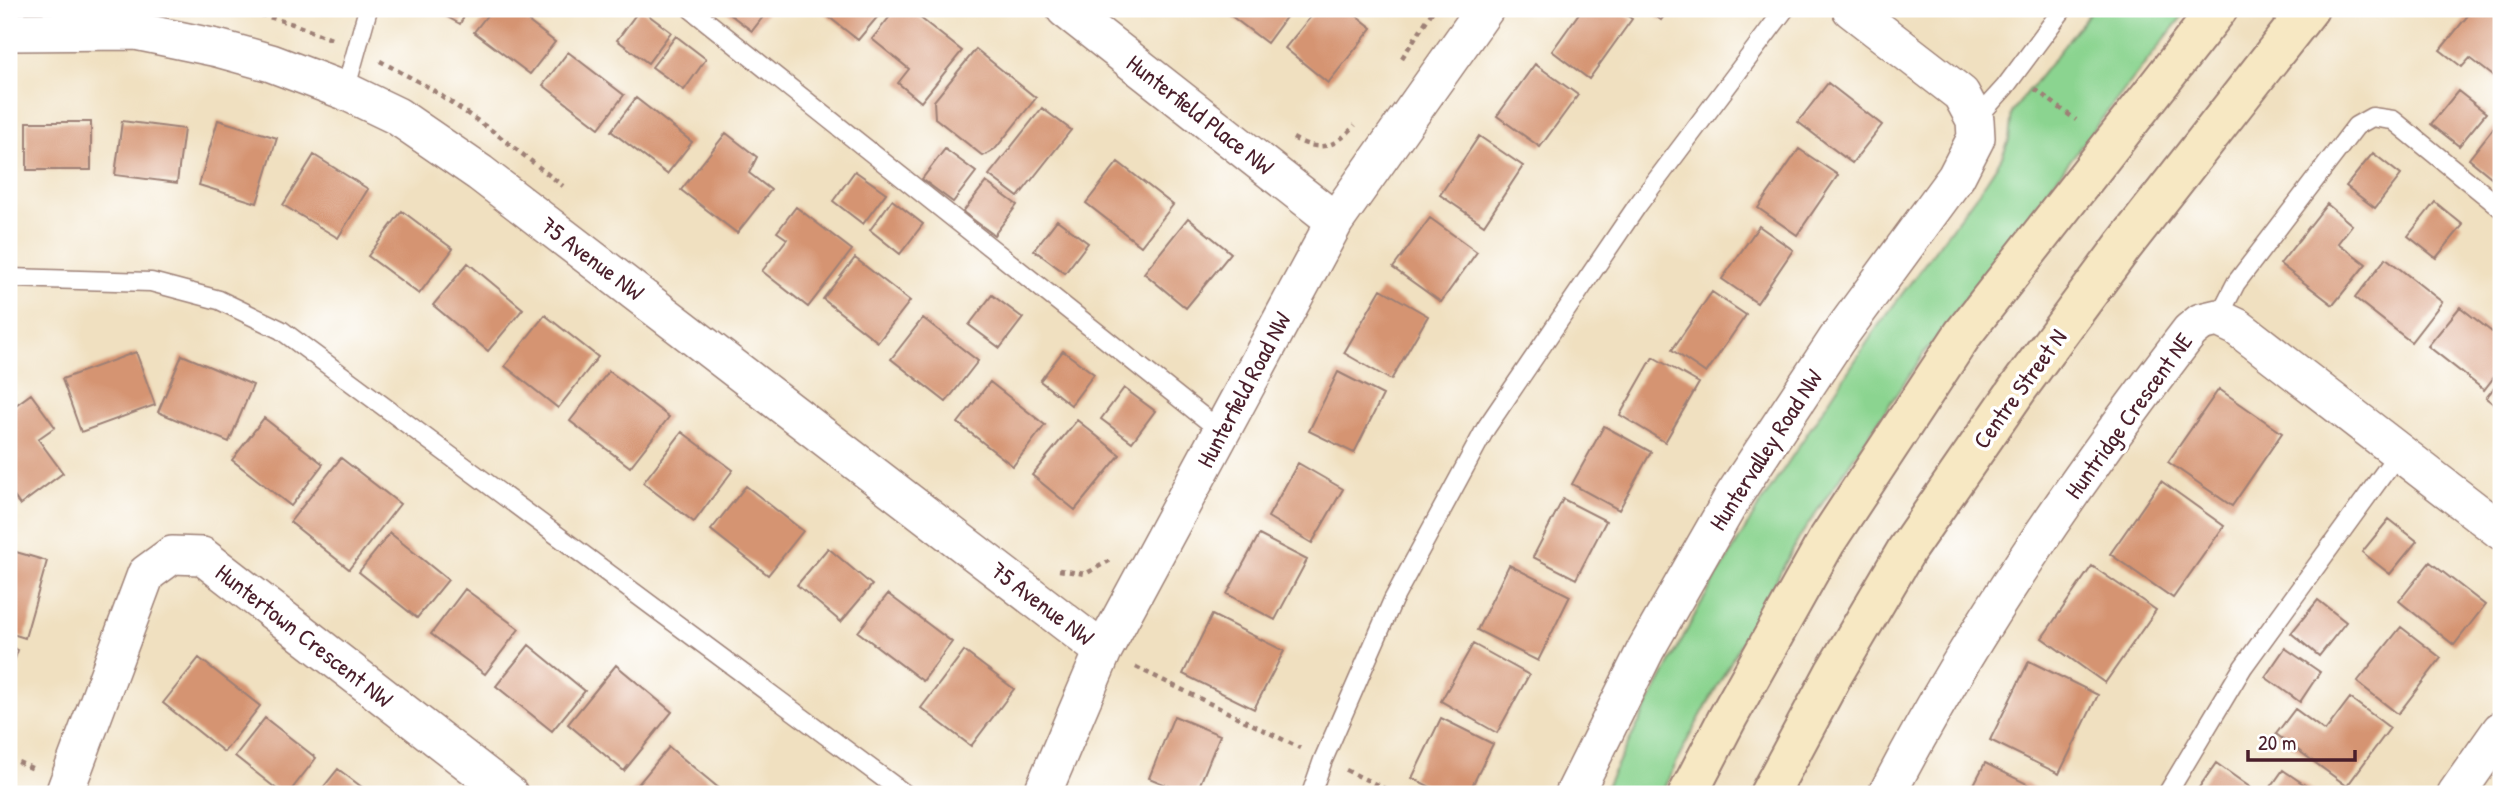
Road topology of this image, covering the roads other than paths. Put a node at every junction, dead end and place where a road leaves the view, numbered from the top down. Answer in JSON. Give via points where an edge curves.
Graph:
{"nodes":[{"id":1,"x":368,"y":9,"type":"edge"},
{"id":2,"x":691,"y":9,"type":"edge"},
{"id":3,"x":1065,"y":9,"type":"edge"},
{"id":4,"x":1785,"y":9,"type":"edge"},
{"id":5,"x":1851,"y":9,"type":"edge"},
{"id":6,"x":2063,"y":9,"type":"edge"},
{"id":7,"x":2218,"y":9,"type":"edge"},
{"id":8,"x":2309,"y":9,"type":"edge"},
{"id":9,"x":1475,"y":12,"type":"edge"},
{"id":10,"x":136,"y":20,"type":"edge"},
{"id":11,"x":9,"y":32,"type":"edge"},
{"id":12,"x":345,"y":91,"type":"junction"},
{"id":13,"x":1975,"y":120,"type":"junction"},
{"id":14,"x":2501,"y":208,"type":"edge"},
{"id":15,"x":1335,"y":221,"type":"junction"},
{"id":16,"x":9,"y":278,"type":"edge"},
{"id":17,"x":2218,"y":317,"type":"junction"},
{"id":18,"x":1222,"y":432,"type":"junction"},
{"id":19,"x":2400,"y":451,"type":"junction"},
{"id":20,"x":2501,"y":531,"type":"edge"},
{"id":21,"x":1104,"y":651,"type":"junction"},
{"id":22,"x":2501,"y":730,"type":"edge"},
{"id":23,"x":71,"y":790,"type":"edge"},
{"id":24,"x":509,"y":794,"type":"edge"},
{"id":25,"x":905,"y":794,"type":"edge"},
{"id":26,"x":1041,"y":794,"type":"edge"},
{"id":27,"x":1311,"y":794,"type":"edge"},
{"id":28,"x":1574,"y":794,"type":"edge"},
{"id":29,"x":1688,"y":794,"type":"edge"},
{"id":30,"x":1769,"y":794,"type":"edge"},
{"id":31,"x":1887,"y":794,"type":"edge"},
{"id":32,"x":2167,"y":794,"type":"edge"},
{"id":33,"x":2456,"y":794,"type":"edge"}],
"edges":[{"from":1,"to":12,"type":"lane"},
{"from":2,"to":18,"type":"lane"},
{"from":3,"to":15,"type":"street","name":"Hunterfield Place NW"},
{"from":4,"to":27,"type":"lane","via":[[1637,206],[1486,428],[1393,600]]},
{"from":5,"to":13,"type":"street","via":[[1961,94]]},
{"from":6,"to":13,"type":"lane"},
{"from":7,"to":29,"type":"main road","via":[[1963,334],[1826,542]]},
{"from":8,"to":30,"type":"main road","name":"Centre Street N","via":[[2116,256],[1922,527],[1834,673]]},
{"from":9,"to":15,"type":"street","name":"Hunterfield Road NW"},
{"from":10,"to":11,"type":"street","name":"75 Avenue NW"},
{"from":10,"to":12,"type":"street","name":"75 Avenue NW"},
{"from":12,"to":21,"type":"street","name":"75 Avenue NW","via":[[397,116],[480,173]]},
{"from":13,"to":28,"type":"street","name":"Huntervalley Road NW","via":[[1976,138],[1956,177],[1838,339],[1734,495],[1646,649]]},
{"from":14,"to":17,"type":"lane","via":[[2393,120],[2372,117],[2356,126],[2236,283]]},
{"from":15,"to":18,"type":"street","name":"Hunterfield Road NW"},
{"from":16,"to":25,"type":"lane","via":[[151,282],[219,300],[281,330]]},
{"from":17,"to":19,"type":"street","name":"Huntridge Crescent NE"},
{"from":17,"to":31,"type":"street","name":"Huntridge Crescent NE","via":[[2190,331],[2118,424],[1994,608]]},
{"from":18,"to":21,"type":"street","name":"Hunterfield Road NW"},
{"from":19,"to":20,"type":"street","name":"Huntridge Crescent NE"},
{"from":19,"to":32,"type":"lane","via":[[2243,667]]},
{"from":21,"to":26,"type":"street","name":"Hunterfield Road NW"},
{"from":22,"to":33,"type":"street"},
{"from":23,"to":24,"type":"street","name":"Huntertown Crescent NW","via":[[146,573],[172,555],[202,556]]}]}
